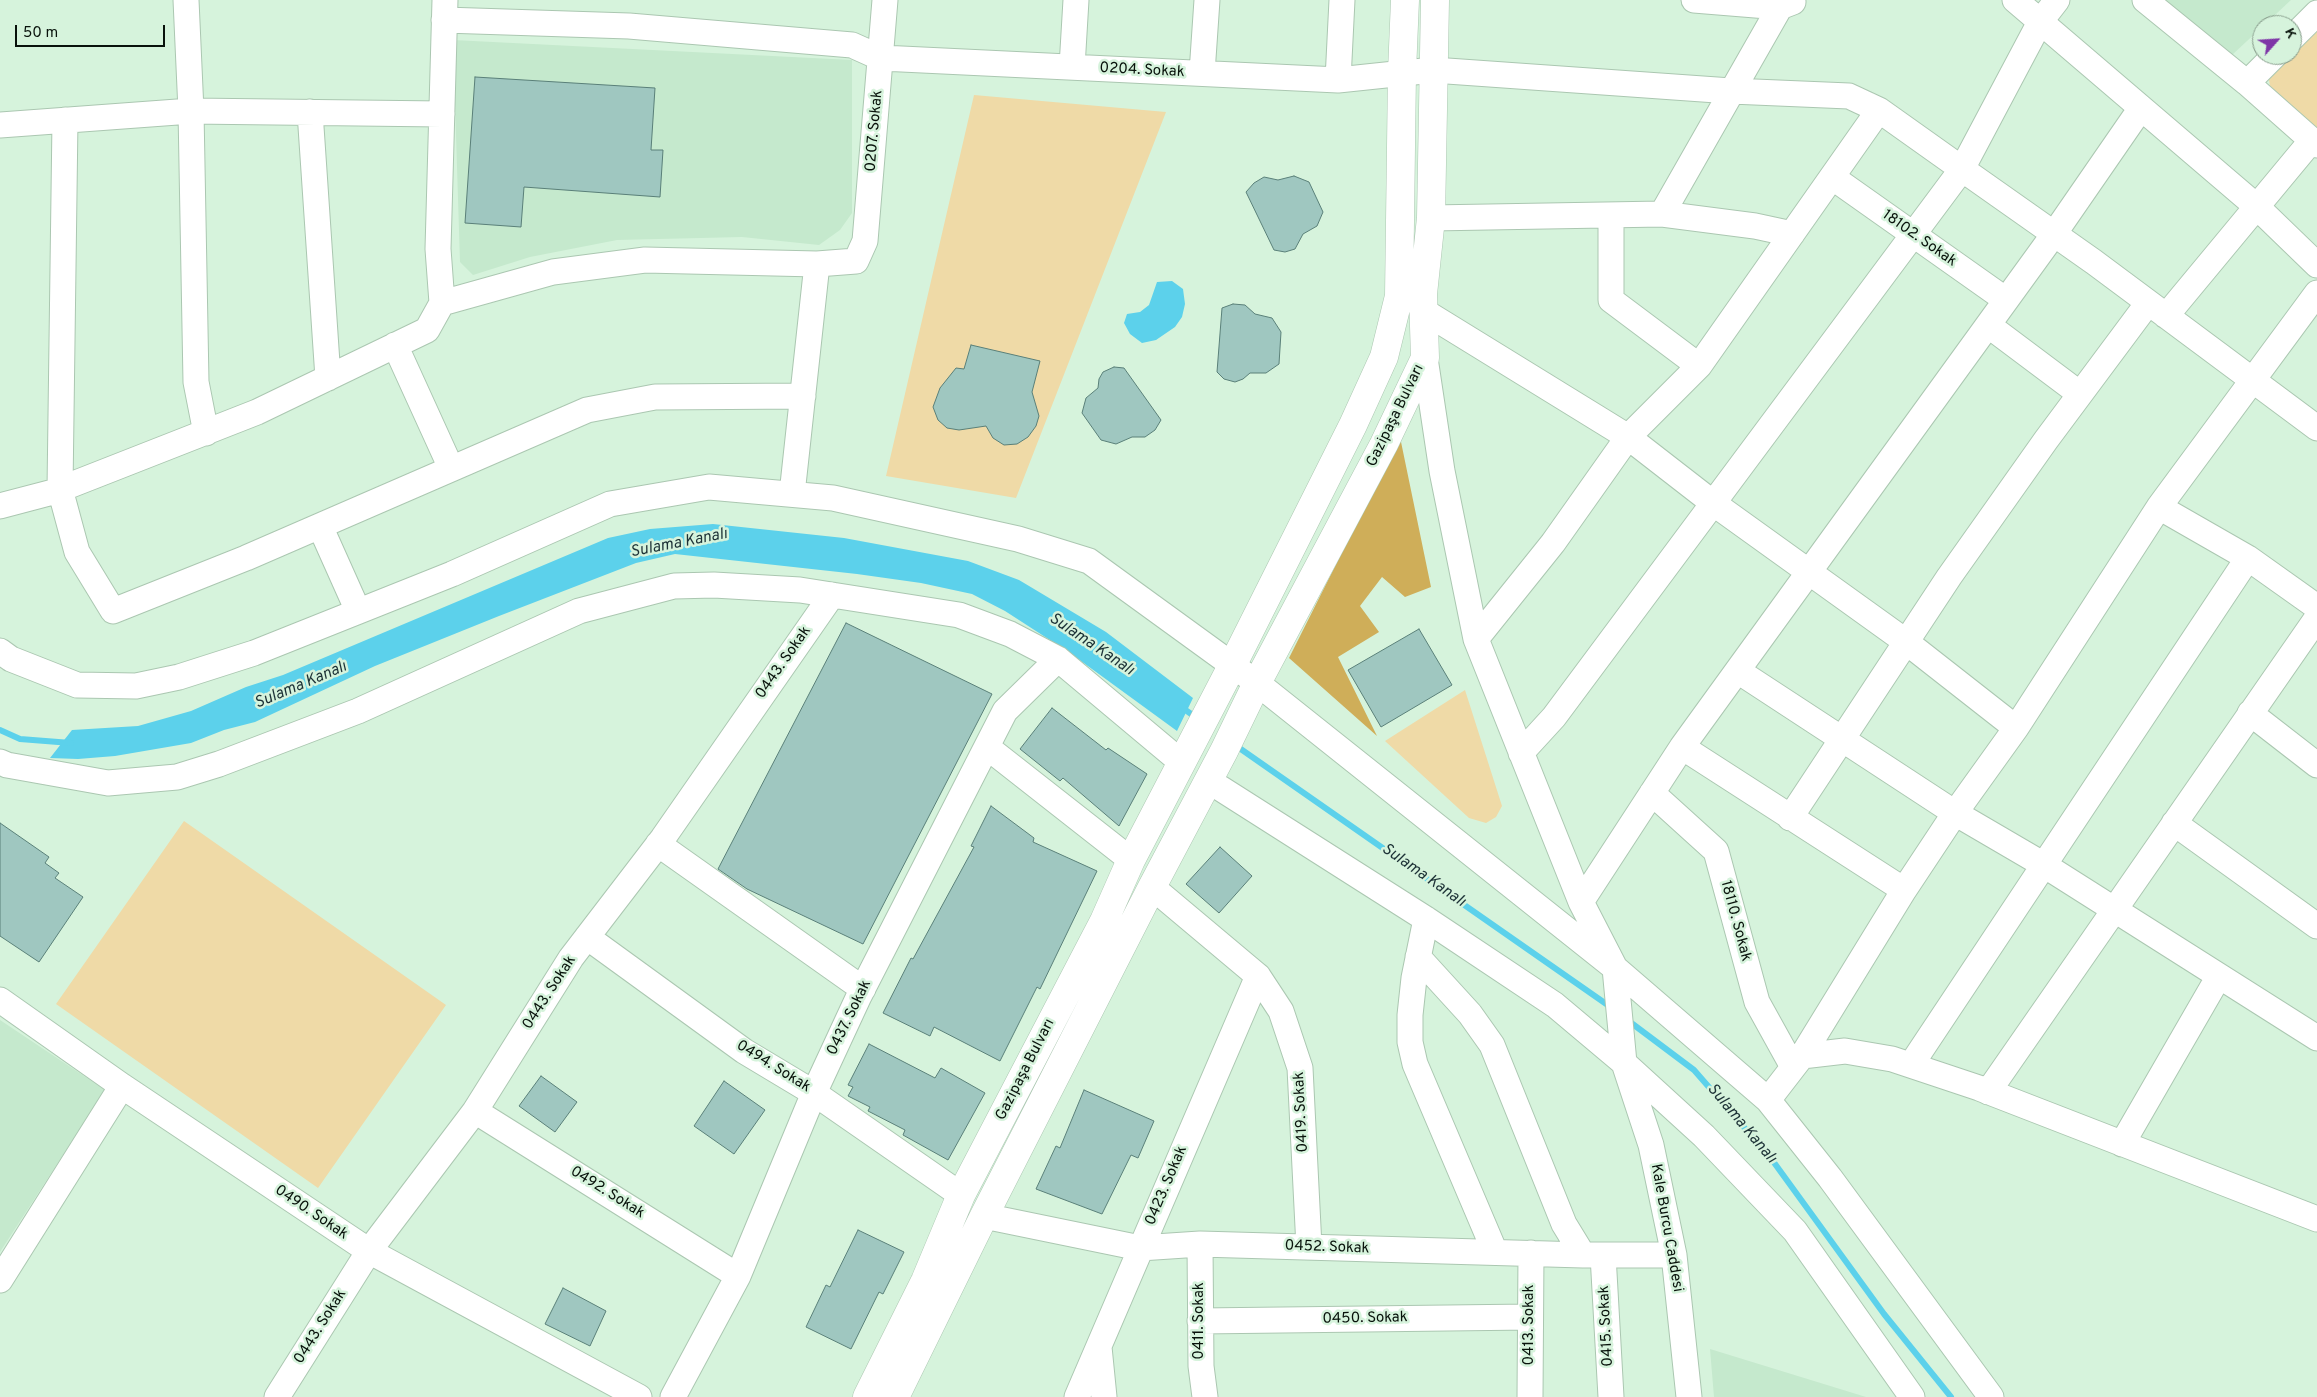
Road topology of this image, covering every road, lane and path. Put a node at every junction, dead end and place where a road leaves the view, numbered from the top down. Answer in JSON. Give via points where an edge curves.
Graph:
{"nodes":[{"id":1,"x":186,"y":0,"type":"edge"},
{"id":2,"x":885,"y":0,"type":"edge"},
{"id":3,"x":1076,"y":0,"type":"edge"},
{"id":4,"x":1207,"y":0,"type":"edge"},
{"id":5,"x":1342,"y":0,"type":"edge"},
{"id":6,"x":1406,"y":0,"type":"edge"},
{"id":7,"x":1435,"y":0,"type":"edge"},
{"id":8,"x":1694,"y":0,"type":"edge"},
{"id":9,"x":2015,"y":0,"type":"edge"},
{"id":10,"x":2057,"y":0,"type":"edge"},
{"id":11,"x":2145,"y":0,"type":"edge"},
{"id":12,"x":1786,"y":2,"type":"edge"},
{"id":13,"x":445,"y":10,"type":"edge"},
{"id":14,"x":2317,"y":13,"type":"edge"},
{"id":15,"x":2040,"y":22,"type":"junction"},
{"id":16,"x":2302,"y":28,"type":"edge"},
{"id":17,"x":881,"y":58,"type":"junction"},
{"id":18,"x":2265,"y":65,"type":"edge"},
{"id":19,"x":1072,"y":67,"type":"junction"},
{"id":20,"x":1433,"y":70,"type":"junction"},
{"id":21,"x":1402,"y":72,"type":"junction"},
{"id":22,"x":1202,"y":73,"type":"junction"},
{"id":23,"x":1338,"y":80,"type":"junction"},
{"id":24,"x":2247,"y":83,"type":"junction"},
{"id":25,"x":1731,"y":91,"type":"junction"},
{"id":26,"x":2141,"y":108,"type":"junction"},
{"id":27,"x":1879,"y":110,"type":"junction"},
{"id":28,"x":191,"y":111,"type":"junction"},
{"id":29,"x":310,"y":112,"type":"junction"},
{"id":30,"x":442,"y":114,"type":"junction"},
{"id":31,"x":65,"y":120,"type":"junction"},
{"id":32,"x":0,"y":125,"type":"edge"},
{"id":33,"x":2315,"y":142,"type":"edge"},
{"id":34,"x":1962,"y":169,"type":"junction"},
{"id":35,"x":1832,"y":177,"type":"junction"},
{"id":36,"x":2256,"y":206,"type":"junction"},
{"id":37,"x":1662,"y":214,"type":"junction"},
{"id":38,"x":1611,"y":216,"type":"junction"},
{"id":39,"x":1430,"y":218,"type":"junction"},
{"id":40,"x":1792,"y":234,"type":"junction"},
{"id":41,"x":2054,"y":234,"type":"junction"},
{"id":42,"x":1913,"y":235,"type":"junction"},
{"id":43,"x":817,"y":264,"type":"junction"},
{"id":44,"x":2317,"y":265,"type":"edge"},
{"id":45,"x":2317,"y":293,"type":"edge"},
{"id":46,"x":2006,"y":300,"type":"junction"},
{"id":47,"x":442,"y":303,"type":"junction"},
{"id":48,"x":2157,"y":310,"type":"junction"},
{"id":49,"x":1424,"y":312,"type":"junction"},
{"id":50,"x":1988,"y":325,"type":"junction"},
{"id":51,"x":395,"y":345,"type":"junction"},
{"id":52,"x":1424,"y":358,"type":"junction"},
{"id":53,"x":1699,"y":366,"type":"junction"},
{"id":54,"x":328,"y":378,"type":"junction"},
{"id":55,"x":2253,"y":380,"type":"junction"},
{"id":56,"x":2080,"y":394,"type":"junction"},
{"id":57,"x":803,"y":396,"type":"junction"},
{"id":58,"x":2317,"y":428,"type":"edge"},
{"id":59,"x":206,"y":432,"type":"junction"},
{"id":60,"x":1628,"y":437,"type":"junction"},
{"id":61,"x":451,"y":468,"type":"junction"},
{"id":62,"x":60,"y":489,"type":"junction"},
{"id":63,"x":792,"y":494,"type":"junction"},
{"id":64,"x":1713,"y":503,"type":"junction"},
{"id":65,"x":0,"y":506,"type":"edge"},
{"id":66,"x":2159,"y":507,"type":"junction"},
{"id":67,"x":320,"y":526,"type":"junction"},
{"id":68,"x":2248,"y":558,"type":"junction"},
{"id":69,"x":1809,"y":570,"type":"junction"},
{"id":70,"x":832,"y":595,"type":"junction"},
{"id":71,"x":2317,"y":607,"type":"edge"},
{"id":72,"x":358,"y":611,"type":"junction"},
{"id":73,"x":2317,"y":618,"type":"edge"},
{"id":74,"x":1476,"y":639,"type":"junction"},
{"id":75,"x":1905,"y":641,"type":"junction"},
{"id":76,"x":0,"y":651,"type":"edge"},
{"id":77,"x":1058,"y":659,"type":"junction"},
{"id":78,"x":1232,"y":666,"type":"junction"},
{"id":79,"x":1738,"y":671,"type":"junction"},
{"id":80,"x":1256,"y":682,"type":"junction"},
{"id":81,"x":2250,"y":713,"type":"junction"},
{"id":82,"x":2016,"y":728,"type":"junction"},
{"id":83,"x":1842,"y":739,"type":"junction"},
{"id":84,"x":987,"y":747,"type":"junction"},
{"id":85,"x":1682,"y":747,"type":"junction"},
{"id":86,"x":1185,"y":753,"type":"junction"},
{"id":87,"x":1521,"y":753,"type":"junction"},
{"id":88,"x":0,"y":762,"type":"edge"},
{"id":89,"x":2317,"y":765,"type":"edge"},
{"id":90,"x":1209,"y":781,"type":"junction"},
{"id":91,"x":1652,"y":793,"type":"junction"},
{"id":92,"x":1955,"y":813,"type":"junction"},
{"id":93,"x":1790,"y":818,"type":"junction"},
{"id":94,"x":2174,"y":823,"type":"junction"},
{"id":95,"x":658,"y":844,"type":"junction"},
{"id":96,"x":1131,"y":860,"type":"junction"},
{"id":97,"x":2044,"y":865,"type":"junction"},
{"id":98,"x":1152,"y":887,"type":"junction"},
{"id":99,"x":1904,"y":890,"type":"junction"},
{"id":100,"x":1581,"y":902,"type":"junction"},
{"id":101,"x":2114,"y":910,"type":"junction"},
{"id":102,"x":1426,"y":919,"type":"junction"},
{"id":103,"x":2317,"y":926,"type":"edge"},
{"id":104,"x":587,"y":937,"type":"junction"},
{"id":105,"x":1418,"y":957,"type":"junction"},
{"id":106,"x":1615,"y":968,"type":"junction"},
{"id":107,"x":1258,"y":976,"type":"junction"},
{"id":108,"x":2219,"y":976,"type":"junction"},
{"id":109,"x":863,"y":989,"type":"junction"},
{"id":110,"x":0,"y":1000,"type":"edge"},
{"id":111,"x":2317,"y":1038,"type":"edge"},
{"id":112,"x":1798,"y":1061,"type":"junction"},
{"id":113,"x":1624,"y":1062,"type":"junction"},
{"id":114,"x":1911,"y":1065,"type":"junction"},
{"id":115,"x":122,"y":1086,"type":"junction"},
{"id":116,"x":1988,"y":1092,"type":"junction"},
{"id":117,"x":814,"y":1093,"type":"junction"},
{"id":118,"x":1768,"y":1100,"type":"junction"},
{"id":119,"x":475,"y":1111,"type":"junction"},
{"id":120,"x":2122,"y":1144,"type":"junction"},
{"id":121,"x":962,"y":1195,"type":"junction"},
{"id":122,"x":984,"y":1216,"type":"junction"},
{"id":123,"x":2317,"y":1218,"type":"edge"},
{"id":124,"x":1200,"y":1244,"type":"junction"},
{"id":125,"x":1309,"y":1247,"type":"junction"},
{"id":126,"x":1140,"y":1248,"type":"junction"},
{"id":127,"x":369,"y":1252,"type":"junction"},
{"id":128,"x":1495,"y":1252,"type":"junction"},
{"id":129,"x":1531,"y":1253,"type":"junction"},
{"id":130,"x":1593,"y":1255,"type":"junction"},
{"id":131,"x":1674,"y":1255,"type":"junction"},
{"id":132,"x":738,"y":1276,"type":"junction"},
{"id":133,"x":0,"y":1280,"type":"edge"},
{"id":134,"x":1530,"y":1317,"type":"junction"},
{"id":135,"x":1200,"y":1321,"type":"junction"},
{"id":136,"x":1098,"y":1345,"type":"junction"},
{"id":137,"x":278,"y":1397,"type":"edge"},
{"id":138,"x":639,"y":1397,"type":"edge"},
{"id":139,"x":673,"y":1397,"type":"edge"},
{"id":140,"x":867,"y":1397,"type":"edge"},
{"id":141,"x":895,"y":1397,"type":"edge"},
{"id":142,"x":1076,"y":1397,"type":"edge"},
{"id":143,"x":1104,"y":1397,"type":"edge"},
{"id":144,"x":1205,"y":1397,"type":"edge"},
{"id":145,"x":1530,"y":1397,"type":"edge"},
{"id":146,"x":1611,"y":1397,"type":"edge"},
{"id":147,"x":1689,"y":1397,"type":"edge"},
{"id":148,"x":1912,"y":1397,"type":"edge"},
{"id":149,"x":1991,"y":1397,"type":"edge"}],
"edges":[{"from":1,"to":28,"type":"street"},
{"from":2,"to":17,"type":"street","name":"0207. Sokak"},
{"from":3,"to":19,"type":"street"},
{"from":4,"to":22,"type":"street"},
{"from":5,"to":23,"type":"street"},
{"from":6,"to":21,"type":"main road"},
{"from":7,"to":20,"type":"main road","name":"Gazipaşa Bulvarı"},
{"from":8,"to":12,"type":"street"},
{"from":9,"to":15,"type":"street"},
{"from":10,"to":15,"type":"street"},
{"from":11,"to":24,"type":"street"},
{"from":12,"to":25,"type":"street"},
{"from":13,"to":17,"type":"street","via":[[852,45]]},
{"from":13,"to":30,"type":"street"},
{"from":14,"to":16,"type":"street"},
{"from":15,"to":26,"type":"street"},
{"from":15,"to":34,"type":"street"},
{"from":17,"to":19,"type":"street","name":"0204. Sokak"},
{"from":17,"to":43,"type":"street","name":"0207. Sokak","via":[[865,241],[856,260]]},
{"from":18,"to":24,"type":"street"},
{"from":19,"to":22,"type":"street","name":"0204. Sokak"},
{"from":20,"to":21,"type":"street","name":"0204. Sokak"},
{"from":20,"to":25,"type":"street","name":"0204. Sokak"},
{"from":20,"to":39,"type":"main road","name":"Gazipaşa Bulvarı"},
{"from":21,"to":23,"type":"street","name":"0204. Sokak"},
{"from":21,"to":78,"type":"main road","via":[[1399,296],[1384,357]]},
{"from":22,"to":23,"type":"street","name":"0204. Sokak"},
{"from":24,"to":33,"type":"street"},
{"from":25,"to":27,"type":"street","name":"0204. Sokak","via":[[1849,96]]},
{"from":25,"to":37,"type":"street"},
{"from":26,"to":36,"type":"street"},
{"from":26,"to":41,"type":"street"},
{"from":27,"to":34,"type":"street","name":"0204. Sokak"},
{"from":27,"to":35,"type":"street"},
{"from":28,"to":29,"type":"street"},
{"from":28,"to":31,"type":"street"},
{"from":28,"to":59,"type":"street","via":[[196,382]]},
{"from":29,"to":30,"type":"street"},
{"from":29,"to":54,"type":"street"},
{"from":30,"to":47,"type":"street","via":[[438,250]]},
{"from":31,"to":32,"type":"street"},
{"from":31,"to":62,"type":"street"},
{"from":33,"to":36,"type":"street"},
{"from":34,"to":41,"type":"street","name":"0204. Sokak"},
{"from":34,"to":42,"type":"street"},
{"from":35,"to":40,"type":"street"},
{"from":35,"to":42,"type":"street","name":"18102. Sokak"},
{"from":36,"to":44,"type":"street"},
{"from":36,"to":48,"type":"street"},
{"from":37,"to":38,"type":"street"},
{"from":37,"to":40,"type":"street"},
{"from":38,"to":39,"type":"street"},
{"from":38,"to":53,"type":"street","via":[[1611,300]]},
{"from":39,"to":49,"type":"main road","name":"Gazipaşa Bulvarı"},
{"from":40,"to":53,"type":"street"},
{"from":41,"to":46,"type":"street"},
{"from":41,"to":48,"type":"street","name":"0204. Sokak"},
{"from":42,"to":46,"type":"street","name":"18102. Sokak"},
{"from":42,"to":64,"type":"street"},
{"from":43,"to":47,"type":"street","via":[[645,260],[553,272]]},
{"from":43,"to":57,"type":"street"},
{"from":45,"to":55,"type":"street"},
{"from":46,"to":50,"type":"street"},
{"from":47,"to":51,"type":"street","via":[[427,330]]},
{"from":48,"to":55,"type":"street","name":"0204. Sokak"},
{"from":48,"to":56,"type":"street"},
{"from":49,"to":52,"type":"main road","name":"Gazipaşa Bulvarı"},
{"from":49,"to":60,"type":"street"},
{"from":50,"to":56,"type":"street"},
{"from":50,"to":69,"type":"street"},
{"from":51,"to":54,"type":"street"},
{"from":51,"to":61,"type":"street"},
{"from":52,"to":74,"type":"street","via":[[1442,471]]},
{"from":52,"to":80,"type":"main road","name":"Gazipaşa Bulvarı","via":[[1384,444]]},
{"from":53,"to":60,"type":"street"},
{"from":54,"to":59,"type":"street"},
{"from":55,"to":58,"type":"street","name":"0204. Sokak"},
{"from":55,"to":66,"type":"street"},
{"from":56,"to":75,"type":"street"},
{"from":57,"to":61,"type":"street","via":[[655,397],[587,410]]},
{"from":57,"to":63,"type":"street"},
{"from":59,"to":62,"type":"street"},
{"from":60,"to":64,"type":"street"},
{"from":60,"to":74,"type":"street","via":[[1553,543]]},
{"from":61,"to":67,"type":"street"},
{"from":62,"to":65,"type":"street"},
{"from":62,"to":67,"type":"street","via":[[77,552],[113,611]]},
{"from":63,"to":72,"type":"street","via":[[709,486],[610,504],[452,574]]},
{"from":63,"to":78,"type":"street","via":[[832,498],[1018,539],[1089,561]]},
{"from":64,"to":69,"type":"street"},
{"from":64,"to":87,"type":"street","via":[[1554,718]]},
{"from":66,"to":68,"type":"street"},
{"from":66,"to":82,"type":"street"},
{"from":67,"to":72,"type":"street"},
{"from":68,"to":71,"type":"street"},
{"from":68,"to":97,"type":"street"},
{"from":69,"to":75,"type":"street"},
{"from":69,"to":79,"type":"street"},
{"from":70,"to":77,"type":"street","via":[[959,615],[1010,634]]},
{"from":70,"to":88,"type":"street","via":[[714,585],[674,586],[579,611],[358,711],[177,777],[108,783]]},
{"from":70,"to":95,"type":"street","name":"0443. Sokak"},
{"from":72,"to":76,"type":"street","via":[[254,652],[188,674],[136,686],[77,685]]},
{"from":73,"to":81,"type":"street"},
{"from":74,"to":87,"type":"street"},
{"from":75,"to":82,"type":"street"},
{"from":75,"to":83,"type":"street"},
{"from":77,"to":84,"type":"street","name":"0437. Sokak","via":[[1005,711]]},
{"from":77,"to":86,"type":"street"},
{"from":78,"to":80,"type":"street"},
{"from":78,"to":86,"type":"main road","name":"Gazipaşa Bulvarı"},
{"from":79,"to":83,"type":"street"},
{"from":79,"to":85,"type":"street"},
{"from":80,"to":90,"type":"main road","name":"Gazipaşa Bulvarı"},
{"from":80,"to":106,"type":"street"},
{"from":81,"to":89,"type":"street"},
{"from":81,"to":94,"type":"street"},
{"from":82,"to":92,"type":"street"},
{"from":83,"to":92,"type":"street"},
{"from":83,"to":93,"type":"street"},
{"from":84,"to":96,"type":"street"},
{"from":84,"to":109,"type":"street","name":"0437. Sokak"},
{"from":85,"to":91,"type":"street"},
{"from":85,"to":93,"type":"street"},
{"from":86,"to":96,"type":"main road","name":"Gazipaşa Bulvarı"},
{"from":87,"to":100,"type":"street"},
{"from":90,"to":98,"type":"main road","name":"Gazipaşa Bulvarı"},
{"from":90,"to":102,"type":"street"},
{"from":91,"to":100,"type":"street"},
{"from":91,"to":112,"type":"street","name":"18110. Sokak","via":[[1716,851],[1757,1002]]},
{"from":92,"to":97,"type":"street"},
{"from":92,"to":99,"type":"street"},
{"from":93,"to":99,"type":"street"},
{"from":94,"to":101,"type":"street"},
{"from":94,"to":103,"type":"street"},
{"from":95,"to":104,"type":"street","name":"0443. Sokak"},
{"from":95,"to":109,"type":"street"},
{"from":96,"to":121,"type":"main road","name":"Gazipaşa Bulvarı","via":[[1104,921]]},
{"from":97,"to":101,"type":"street"},
{"from":97,"to":114,"type":"street"},
{"from":98,"to":107,"type":"street","name":"0419. Sokak"},
{"from":98,"to":122,"type":"main road","name":"Gazipaşa Bulvarı"},
{"from":99,"to":112,"type":"street"},
{"from":100,"to":106,"type":"street"},
{"from":101,"to":108,"type":"street"},
{"from":101,"to":116,"type":"street"},
{"from":102,"to":105,"type":"street"},
{"from":102,"to":113,"type":"street","via":[[1555,1005]]},
{"from":104,"to":117,"type":"street","name":"0494. Sokak","via":[[744,1050]]},
{"from":104,"to":119,"type":"street","name":"0443. Sokak"},
{"from":105,"to":128,"type":"street","via":[[1410,1016],[1410,1042],[1415,1064]]},
{"from":105,"to":130,"type":"street","via":[[1470,1014],[1492,1045],[1564,1224]]},
{"from":106,"to":113,"type":"street","name":"Kale Burcu Caddesi"},
{"from":106,"to":118,"type":"street"},
{"from":107,"to":125,"type":"street","name":"0419. Sokak","via":[[1281,1011],[1300,1068]]},
{"from":107,"to":126,"type":"street","name":"0423. Sokak"},
{"from":108,"to":111,"type":"street"},
{"from":108,"to":120,"type":"street"},
{"from":109,"to":117,"type":"street","name":"0437. Sokak"},
{"from":110,"to":115,"type":"street","name":"0490. Sokak"},
{"from":112,"to":114,"type":"street","via":[[1845,1051]]},
{"from":112,"to":118,"type":"street"},
{"from":113,"to":131,"type":"street","name":"Kale Burcu Caddesi","via":[[1652,1145]]},
{"from":113,"to":148,"type":"street","via":[[1704,1136],[1795,1232]]},
{"from":114,"to":116,"type":"street"},
{"from":115,"to":127,"type":"street","name":"0490. Sokak"},
{"from":115,"to":133,"type":"street"},
{"from":116,"to":120,"type":"street"},
{"from":117,"to":121,"type":"street","name":"0494. Sokak"},
{"from":117,"to":132,"type":"street","name":"0437. Sokak"},
{"from":118,"to":149,"type":"street","via":[[1830,1178]]},
{"from":119,"to":127,"type":"street","name":"0443. Sokak"},
{"from":119,"to":132,"type":"street","name":"0492. Sokak"},
{"from":120,"to":123,"type":"street"},
{"from":121,"to":140,"type":"main road","name":"Gazipaşa Bulvarı","via":[[925,1281]]},
{"from":122,"to":126,"type":"street","name":"0452. Sokak"},
{"from":122,"to":141,"type":"main road","name":"Gazipaşa Bulvarı"},
{"from":124,"to":125,"type":"street","name":"0452. Sokak"},
{"from":124,"to":126,"type":"street","name":"0452. Sokak"},
{"from":124,"to":135,"type":"street","name":"0411. Sokak"},
{"from":125,"to":128,"type":"street","name":"0452. Sokak"},
{"from":126,"to":136,"type":"street","name":"0423. Sokak"},
{"from":127,"to":137,"type":"street","name":"0443. Sokak"},
{"from":127,"to":138,"type":"street","name":"0490. Sokak"},
{"from":128,"to":129,"type":"street","name":"0452. Sokak"},
{"from":129,"to":130,"type":"street","name":"0452. Sokak"},
{"from":129,"to":134,"type":"street","name":"0413. Sokak"},
{"from":130,"to":131,"type":"street","name":"0452. Sokak"},
{"from":130,"to":146,"type":"street","name":"0415. Sokak"},
{"from":131,"to":147,"type":"street","name":"Kale Burcu Caddesi"},
{"from":132,"to":139,"type":"street","name":"0437. Sokak"},
{"from":134,"to":135,"type":"street","name":"0450. Sokak"},
{"from":134,"to":145,"type":"street","name":"0413. Sokak"},
{"from":135,"to":144,"type":"street","name":"0411. Sokak"},
{"from":136,"to":142,"type":"street","name":"0423. Sokak"},
{"from":136,"to":143,"type":"street"}]}
